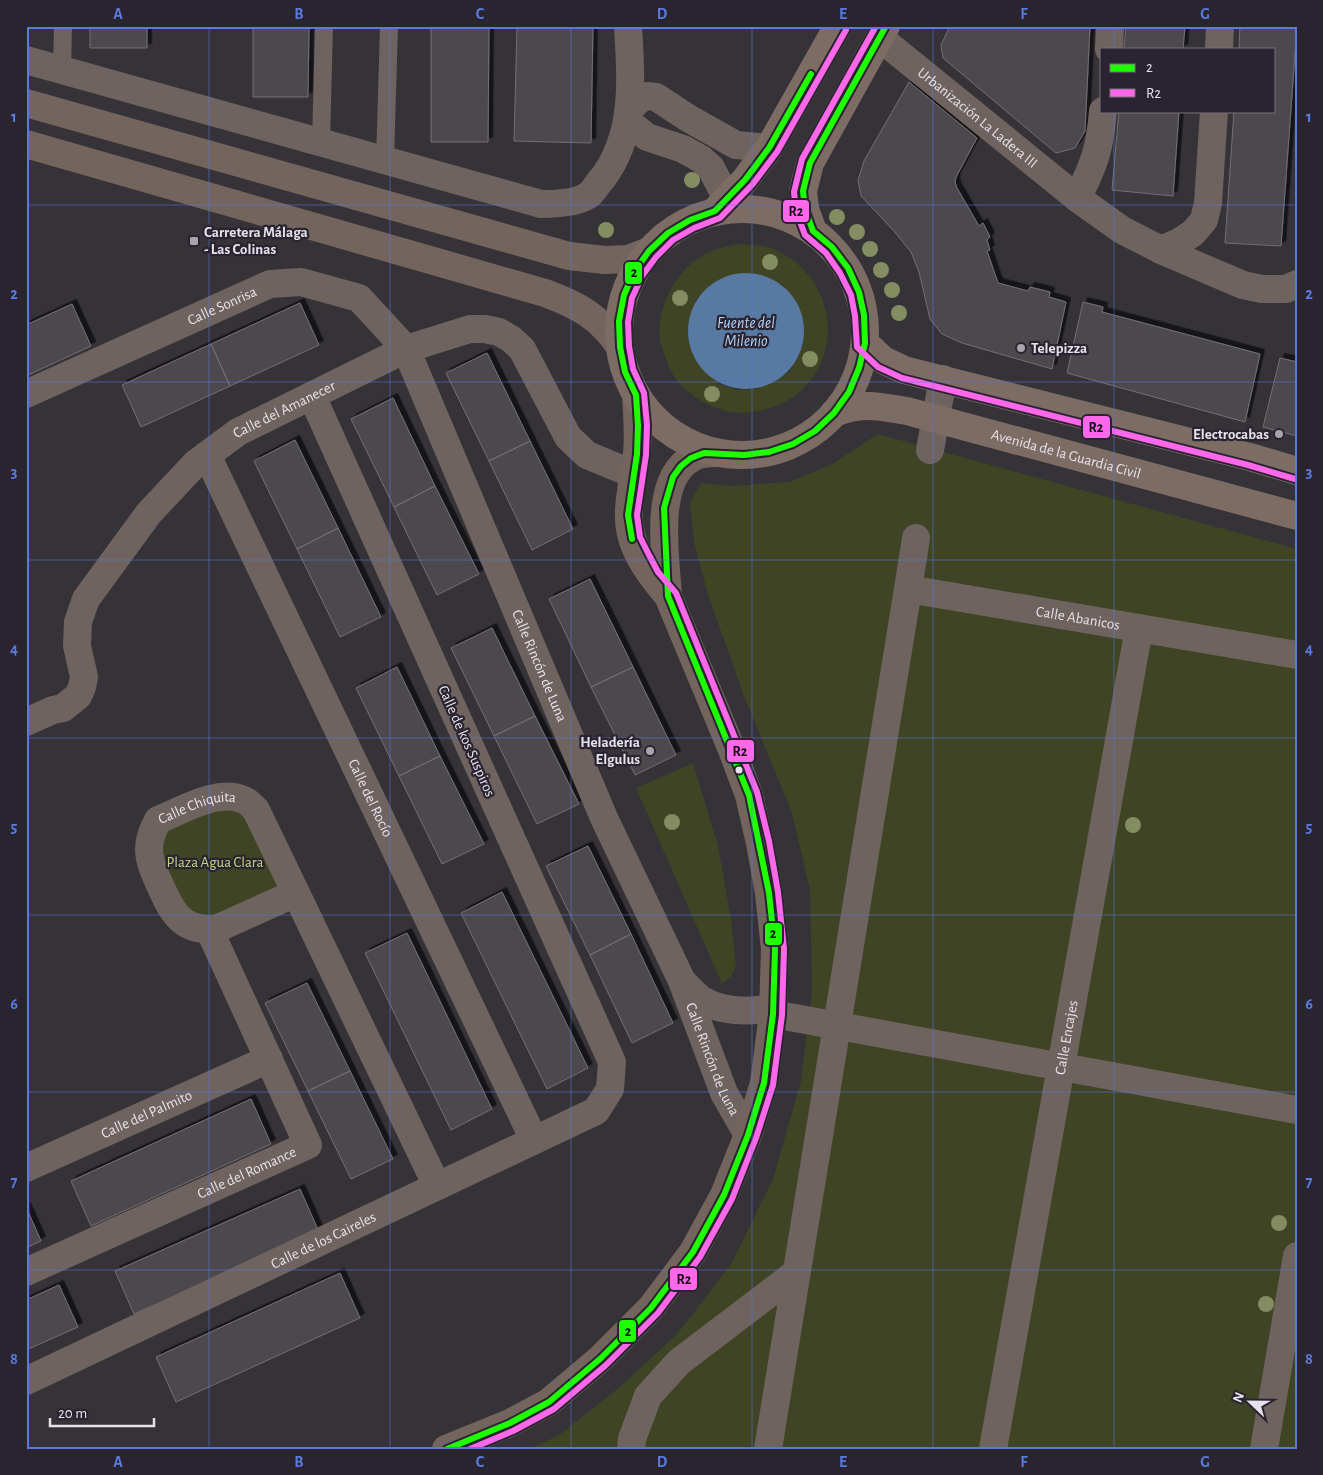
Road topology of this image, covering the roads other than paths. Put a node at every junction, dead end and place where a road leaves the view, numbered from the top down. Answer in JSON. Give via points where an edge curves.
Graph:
{"nodes":[{"id":1,"x":63,"y":26,"type":"edge"},
{"id":2,"x":324,"y":26,"type":"edge"},
{"id":3,"x":388,"y":26,"type":"edge"},
{"id":4,"x":628,"y":26,"type":"edge"},
{"id":5,"x":838,"y":26,"type":"edge"},
{"id":6,"x":1110,"y":26,"type":"edge"},
{"id":7,"x":1220,"y":26,"type":"edge"},
{"id":8,"x":883,"y":32,"type":"edge"},
{"id":9,"x":1108,"y":48,"type":"edge"},
{"id":10,"x":1219,"y":48,"type":"edge"},
{"id":11,"x":26,"y":60,"type":"edge"},
{"id":12,"x":62,"y":70,"type":"junction"},
{"id":13,"x":26,"y":103,"type":"edge"},
{"id":14,"x":680,"y":112,"type":"junction"},
{"id":15,"x":1103,"y":112,"type":"edge"},
{"id":16,"x":1214,"y":112,"type":"edge"},
{"id":17,"x":629,"y":115,"type":"junction"},
{"id":18,"x":663,"y":142,"type":"junction"},
{"id":19,"x":321,"y":143,"type":"junction"},
{"id":20,"x":26,"y":144,"type":"edge"},
{"id":21,"x":768,"y":148,"type":"junction"},
{"id":22,"x":385,"y":161,"type":"junction"},
{"id":23,"x":1077,"y":198,"type":"junction"},
{"id":24,"x":721,"y":205,"type":"junction"},
{"id":25,"x":813,"y":231,"type":"junction"},
{"id":26,"x":1161,"y":250,"type":"junction"},
{"id":27,"x":649,"y":251,"type":"junction"},
{"id":28,"x":1297,"y":284,"type":"edge"},
{"id":29,"x":864,"y":343,"type":"junction"},
{"id":30,"x":620,"y":346,"type":"junction"},
{"id":31,"x":406,"y":349,"type":"junction"},
{"id":32,"x":943,"y":380,"type":"junction"},
{"id":33,"x":26,"y":394,"type":"edge"},
{"id":34,"x":636,"y":395,"type":"junction"},
{"id":35,"x":312,"y":396,"type":"junction"},
{"id":36,"x":834,"y":413,"type":"junction"},
{"id":37,"x":934,"y":419,"type":"junction"},
{"id":38,"x":930,"y":450,"type":"dead end"},
{"id":39,"x":718,"y":453,"type":"junction"},
{"id":40,"x":207,"y":455,"type":"junction"},
{"id":41,"x":1297,"y":471,"type":"edge"},
{"id":42,"x":634,"y":474,"type":"junction"},
{"id":43,"x":1297,"y":516,"type":"edge"},
{"id":44,"x":916,"y":538,"type":"dead end"},
{"id":45,"x":908,"y":589,"type":"junction"},
{"id":46,"x":668,"y":596,"type":"junction"},
{"id":47,"x":1139,"y":628,"type":"junction"},
{"id":48,"x":1297,"y":655,"type":"edge"},
{"id":49,"x":26,"y":722,"type":"edge"},
{"id":50,"x":296,"y":893,"type":"junction"},
{"id":51,"x":209,"y":929,"type":"junction"},
{"id":52,"x":682,"y":981,"type":"junction"},
{"id":53,"x":773,"y":1011,"type":"junction"},
{"id":54,"x":837,"y":1026,"type":"junction"},
{"id":55,"x":269,"y":1060,"type":"junction"},
{"id":56,"x":1061,"y":1067,"type":"junction"},
{"id":57,"x":610,"y":1089,"type":"joint"},
{"id":58,"x":1297,"y":1110,"type":"edge"},
{"id":59,"x":748,"y":1136,"type":"junction"},
{"id":60,"x":534,"y":1140,"type":"junction"},
{"id":61,"x":26,"y":1168,"type":"edge"},
{"id":62,"x":437,"y":1186,"type":"junction"},
{"id":63,"x":1297,"y":1256,"type":"edge"},
{"id":64,"x":26,"y":1272,"type":"edge"},
{"id":65,"x":796,"y":1273,"type":"junction"},
{"id":66,"x":26,"y":1381,"type":"edge"},
{"id":67,"x":446,"y":1449,"type":"edge"},
{"id":68,"x":631,"y":1449,"type":"edge"},
{"id":69,"x":768,"y":1449,"type":"edge"},
{"id":70,"x":994,"y":1449,"type":"edge"},
{"id":71,"x":1264,"y":1449,"type":"edge"}],
"edges":[{"from":1,"to":12,"type":"lane"},
{"from":2,"to":19,"type":"lane"},
{"from":3,"to":22,"type":"lane"},
{"from":4,"to":17,"type":"street"},
{"from":5,"to":21,"type":"main road"},
{"from":6,"to":9,"type":"street"},
{"from":7,"to":10,"type":"street"},
{"from":8,"to":23,"type":"street","name":"Urbanización La Ladera III"},
{"from":8,"to":25,"type":"main road","via":[[810,163],[803,191]]},
{"from":11,"to":12,"type":"street"},
{"from":12,"to":19,"type":"street"},
{"from":13,"to":27,"type":"main road","via":[[569,256],[628,259]]},
{"from":14,"to":17,"type":"street","via":[[656,97],[648,96],[640,99]]},
{"from":14,"to":18,"type":"street","via":[[672,136]]},
{"from":14,"to":21,"type":"street","via":[[736,145]]},
{"from":15,"to":23,"type":"street","via":[[1099,146],[1091,172]]},
{"from":16,"to":26,"type":"street","via":[[1204,220],[1180,242]]},
{"from":17,"to":18,"type":"street","via":[[647,137]]},
{"from":17,"to":22,"type":"street","via":[[617,154],[605,174],[589,195],[566,203],[541,204]]},
{"from":18,"to":24,"type":"street","via":[[701,158],[711,168]]},
{"from":19,"to":22,"type":"street"},
{"from":20,"to":30,"type":"main road","via":[[545,294],[593,316]]},
{"from":21,"to":24,"type":"main road"},
{"from":23,"to":26,"type":"street","name":"Urbanización La Ladera III","via":[[1122,230]]},
{"from":24,"to":25,"type":"main road","via":[[766,210]]},
{"from":24,"to":27,"type":"main road","via":[[675,228]]},
{"from":25,"to":29,"type":"main road","via":[[848,268],[859,292],[864,315]]},
{"from":26,"to":28,"type":"street","name":"Urbanización La Ladera III","via":[[1243,285],[1286,289]]},
{"from":27,"to":30,"type":"main road","via":[[634,272],[624,295],[619,321]]},
{"from":29,"to":32,"type":"main road","via":[[883,360],[904,370]]},
{"from":29,"to":36,"type":"main road","via":[[856,376]]},
{"from":30,"to":34,"type":"main road","via":[[625,372]]},
{"from":31,"to":33,"type":"street","name":"Calle Sonrisa","via":[[359,298],[301,282],[270,284]]},
{"from":31,"to":35,"type":"street","name":"Calle del Amanecer"},
{"from":31,"to":42,"type":"street","name":"Calle del Amanecer","via":[[470,329],[499,332],[522,349],[568,437],[587,456]]},
{"from":31,"to":52,"type":"street","name":"Calle Rincón de Luna","via":[[604,818]]},
{"from":32,"to":37,"type":"street"},
{"from":32,"to":41,"type":"main road"},
{"from":34,"to":39,"type":"main road","via":[[671,433],[693,446]]},
{"from":34,"to":42,"type":"main road","via":[[638,426]]},
{"from":35,"to":40,"type":"street","name":"Calle del Amanecer","via":[[238,432]]},
{"from":35,"to":57,"type":"street","name":"Calle de kos Suspiros","via":[[612,1062]]},
{"from":36,"to":37,"type":"main road","name":"Avenida de la Guardia Civil","via":[[852,406],[868,405]]},
{"from":36,"to":39,"type":"main road","via":[[816,431],[794,444],[744,455]]},
{"from":37,"to":38,"type":"street"},
{"from":37,"to":43,"type":"main road","name":"Avenida de la Guardia Civil"},
{"from":39,"to":46,"type":"main road","via":[[704,453],[681,466],[667,493],[664,508]]},
{"from":40,"to":49,"type":"street","name":"Calle del Amanecer","via":[[149,513],[86,600],[78,622],[77,646],[84,677],[78,696],[63,708]]},
{"from":40,"to":60,"type":"street","name":"Calle del Rocío"},
{"from":42,"to":46,"type":"main road","via":[[628,515],[632,540],[651,577]]},
{"from":44,"to":45,"type":"street"},
{"from":45,"to":47,"type":"street","name":"Calle Abanicos"},
{"from":45,"to":54,"type":"street"},
{"from":46,"to":53,"type":"main road","via":[[749,795],[770,902],[775,950]]},
{"from":47,"to":48,"type":"street","name":"Calle Abanicos"},
{"from":47,"to":56,"type":"street","name":"Calle Encajes"},
{"from":50,"to":51,"type":"street","via":[[216,929]]},
{"from":50,"to":51,"type":"street","name":"Calle Chiquita","via":[[256,810],[245,800],[218,796],[158,820],[151,834],[149,850],[152,866],[170,908],[178,919],[190,926]]},
{"from":50,"to":62,"type":"street","name":"Calle Chiquita"},
{"from":51,"to":55,"type":"street","name":"Calle del Romance"},
{"from":52,"to":53,"type":"street","name":"Calle Rincón de Luna","via":[[703,1000],[724,1008]]},
{"from":52,"to":59,"type":"street","name":"Calle Rincón de Luna","via":[[724,1093]]},
{"from":53,"to":54,"type":"street","name":"Calle Rincón de Luna"},
{"from":53,"to":59,"type":"main road","via":[[764,1083]]},
{"from":54,"to":56,"type":"street","name":"Calle Rincón de Luna"},
{"from":54,"to":65,"type":"street"},
{"from":55,"to":61,"type":"street","name":"Calle del Palmito"},
{"from":55,"to":64,"type":"street","name":"Calle del Romance","via":[[308,1145]]},
{"from":56,"to":58,"type":"street","name":"Calle Rincón de Luna"},
{"from":56,"to":70,"type":"street","name":"Calle Encajes"},
{"from":57,"to":60,"type":"street","name":"Calle de los Caireles","via":[[596,1111]]},
{"from":59,"to":67,"type":"main road","via":[[724,1195],[693,1252],[651,1308],[600,1359],[549,1402],[510,1423]]},
{"from":60,"to":62,"type":"street","name":"Calle de los Caireles"},
{"from":62,"to":66,"type":"street","name":"Calle de los Caireles"},
{"from":63,"to":71,"type":"street"},
{"from":65,"to":68,"type":"street","via":[[679,1362],[648,1396]]},
{"from":65,"to":69,"type":"street"}]}
